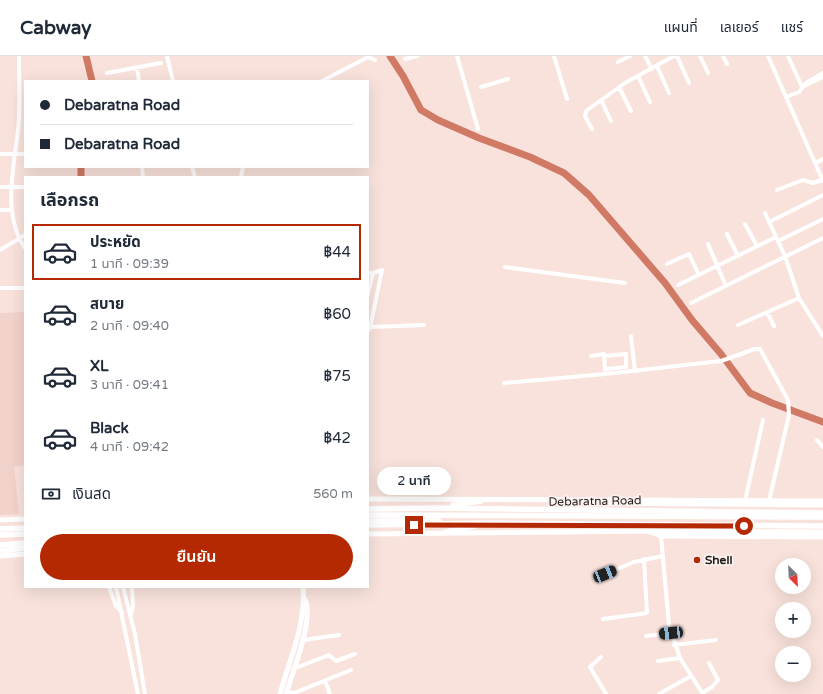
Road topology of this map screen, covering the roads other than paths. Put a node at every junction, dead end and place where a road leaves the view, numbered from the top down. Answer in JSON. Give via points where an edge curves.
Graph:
{"nodes":[{"id":1,"x":19,"y":56,"type":"edge"},
{"id":2,"x":167,"y":56,"type":"edge"},
{"id":3,"x":418,"y":56,"type":"edge"},
{"id":4,"x":458,"y":56,"type":"edge"},
{"id":5,"x":554,"y":56,"type":"edge"},
{"id":6,"x":630,"y":56,"type":"edge"},
{"id":7,"x":645,"y":56,"type":"edge"},
{"id":8,"x":676,"y":56,"type":"edge"},
{"id":9,"x":700,"y":56,"type":"edge"},
{"id":10,"x":724,"y":56,"type":"edge"},
{"id":11,"x":768,"y":56,"type":"edge"},
{"id":12,"x":788,"y":56,"type":"edge"},
{"id":13,"x":405,"y":59,"type":"dead end"},
{"id":14,"x":375,"y":60,"type":"dead end"},
{"id":15,"x":618,"y":62,"type":"dead end"},
{"id":16,"x":161,"y":63,"type":"dead end"},
{"id":17,"x":727,"y":64,"type":"dead end"},
{"id":18,"x":654,"y":67,"type":"junction"},
{"id":19,"x":137,"y":68,"type":"junction"},
{"id":20,"x":107,"y":73,"type":"dead end"},
{"id":21,"x":708,"y":73,"type":"dead end"},
{"id":22,"x":823,"y":73,"type":"edge"},
{"id":23,"x":638,"y":76,"type":"junction"},
{"id":24,"x":823,"y":77,"type":"edge"},
{"id":25,"x":508,"y":79,"type":"dead end"},
{"id":26,"x":139,"y":80,"type":"edge"},
{"id":27,"x":173,"y":80,"type":"edge"},
{"id":28,"x":324,"y":80,"type":"edge"},
{"id":29,"x":690,"y":83,"type":"dead end"},
{"id":30,"x":620,"y":87,"type":"junction"},
{"id":31,"x":802,"y":87,"type":"junction"},
{"id":32,"x":480,"y":88,"type":"dead end"},
{"id":33,"x":669,"y":93,"type":"dead end"},
{"id":34,"x":786,"y":97,"type":"junction"},
{"id":35,"x":567,"y":99,"type":"dead end"},
{"id":36,"x":601,"y":100,"type":"junction"},
{"id":37,"x":650,"y":102,"type":"dead end"},
{"id":38,"x":631,"y":111,"type":"dead end"},
{"id":39,"x":611,"y":121,"type":"dead end"},
{"id":40,"x":478,"y":129,"type":"dead end"},
{"id":41,"x":592,"y":129,"type":"dead end"},
{"id":42,"x":0,"y":154,"type":"edge"},
{"id":43,"x":13,"y":154,"type":"junction"},
{"id":44,"x":24,"y":154,"type":"edge"},
{"id":45,"x":823,"y":159,"type":"edge"},
{"id":46,"x":815,"y":163,"type":"junction"},
{"id":47,"x":823,"y":181,"type":"edge"},
{"id":48,"x":0,"y":187,"type":"edge"},
{"id":49,"x":9,"y":187,"type":"junction"},
{"id":50,"x":24,"y":187,"type":"edge"},
{"id":51,"x":777,"y":190,"type":"dead end"},
{"id":52,"x":823,"y":195,"type":"edge"},
{"id":53,"x":0,"y":210,"type":"edge"},
{"id":54,"x":10,"y":210,"type":"junction"},
{"id":55,"x":764,"y":213,"type":"dead end"},
{"id":56,"x":823,"y":219,"type":"edge"},
{"id":57,"x":769,"y":222,"type":"junction"},
{"id":58,"x":745,"y":224,"type":"dead end"},
{"id":59,"x":727,"y":234,"type":"dead end"},
{"id":60,"x":24,"y":236,"type":"edge"},
{"id":61,"x":823,"y":238,"type":"edge"},
{"id":62,"x":18,"y":239,"type":"junction"},
{"id":63,"x":777,"y":239,"type":"junction"},
{"id":64,"x":708,"y":244,"type":"dead end"},
{"id":65,"x":757,"y":246,"type":"junction"},
{"id":66,"x":24,"y":247,"type":"edge"},
{"id":67,"x":0,"y":250,"type":"edge"},
{"id":68,"x":738,"y":256,"type":"junction"},
{"id":69,"x":785,"y":256,"type":"junction"},
{"id":70,"x":667,"y":264,"type":"dead end"},
{"id":71,"x":716,"y":266,"type":"junction"},
{"id":72,"x":505,"y":267,"type":"dead end"},
{"id":73,"x":370,"y":273,"type":"edge"},
{"id":74,"x":699,"y":275,"type":"junction"},
{"id":75,"x":625,"y":283,"type":"dead end"},
{"id":76,"x":369,"y":284,"type":"edge"},
{"id":77,"x":678,"y":285,"type":"dead end"},
{"id":78,"x":726,"y":286,"type":"junction"},
{"id":79,"x":0,"y":288,"type":"edge"},
{"id":80,"x":24,"y":288,"type":"edge"},
{"id":81,"x":799,"y":298,"type":"junction"},
{"id":82,"x":691,"y":303,"type":"dead end"},
{"id":83,"x":767,"y":312,"type":"junction"},
{"id":84,"x":370,"y":320,"type":"edge"},
{"id":85,"x":424,"y":325,"type":"dead end"},
{"id":86,"x":738,"y":325,"type":"dead end"},
{"id":87,"x":774,"y":326,"type":"dead end"},
{"id":88,"x":369,"y":329,"type":"edge"},
{"id":89,"x":631,"y":336,"type":"dead end"},
{"id":90,"x":823,"y":336,"type":"edge"},
{"id":91,"x":591,"y":356,"type":"dead end"},
{"id":92,"x":604,"y":356,"type":"junction"},
{"id":93,"x":605,"y":369,"type":"junction"},
{"id":94,"x":635,"y":371,"type":"junction"},
{"id":95,"x":605,"y":374,"type":"junction"},
{"id":96,"x":504,"y":383,"type":"dead end"},
{"id":97,"x":763,"y":420,"type":"dead end"},
{"id":98,"x":817,"y":440,"type":"dead end"},
{"id":99,"x":823,"y":447,"type":"edge"},
{"id":100,"x":369,"y":499,"type":"edge"},
{"id":101,"x":481,"y":501,"type":"junction"},
{"id":102,"x":565,"y":501,"type":"junction"},
{"id":103,"x":745,"y":501,"type":"junction"},
{"id":104,"x":770,"y":501,"type":"junction"},
{"id":105,"x":823,"y":501,"type":"edge"},
{"id":106,"x":823,"y":505,"type":"edge"},
{"id":107,"x":369,"y":508,"type":"edge"},
{"id":108,"x":435,"y":508,"type":"junction"},
{"id":109,"x":823,"y":513,"type":"edge"},
{"id":110,"x":369,"y":515,"type":"edge"},
{"id":111,"x":823,"y":517,"type":"edge"},
{"id":112,"x":24,"y":519,"type":"edge"},
{"id":113,"x":0,"y":520,"type":"edge"},
{"id":114,"x":369,"y":521,"type":"edge"},
{"id":115,"x":489,"y":524,"type":"junction"},
{"id":116,"x":369,"y":525,"type":"edge"},
{"id":117,"x":823,"y":525,"type":"edge"},
{"id":118,"x":24,"y":527,"type":"edge"},
{"id":119,"x":0,"y":528,"type":"edge"},
{"id":120,"x":648,"y":531,"type":"junction"},
{"id":121,"x":446,"y":532,"type":"junction"},
{"id":122,"x":823,"y":532,"type":"edge"},
{"id":123,"x":24,"y":534,"type":"edge"},
{"id":124,"x":369,"y":534,"type":"edge"},
{"id":125,"x":0,"y":535,"type":"edge"},
{"id":126,"x":661,"y":536,"type":"junction"},
{"id":127,"x":823,"y":537,"type":"edge"},
{"id":128,"x":24,"y":542,"type":"edge"},
{"id":129,"x":0,"y":544,"type":"edge"},
{"id":130,"x":24,"y":548,"type":"edge"},
{"id":131,"x":1,"y":554,"type":"edge"},
{"id":132,"x":24,"y":554,"type":"edge"},
{"id":133,"x":663,"y":556,"type":"junction"},
{"id":134,"x":644,"y":559,"type":"junction"},
{"id":135,"x":605,"y":574,"type":"dead end"},
{"id":136,"x":109,"y":588,"type":"edge"},
{"id":137,"x":116,"y":588,"type":"edge"},
{"id":138,"x":123,"y":588,"type":"edge"},
{"id":139,"x":132,"y":588,"type":"edge"},
{"id":140,"x":303,"y":588,"type":"edge"},
{"id":141,"x":304,"y":598,"type":"junction"},
{"id":142,"x":122,"y":613,"type":"junction"},
{"id":143,"x":131,"y":614,"type":"junction"},
{"id":144,"x":603,"y":619,"type":"dead end"},
{"id":145,"x":671,"y":633,"type":"junction"},
{"id":146,"x":339,"y":635,"type":"dead end"},
{"id":147,"x":646,"y":636,"type":"dead end"},
{"id":148,"x":303,"y":640,"type":"junction"},
{"id":149,"x":716,"y":640,"type":"dead end"},
{"id":150,"x":674,"y":645,"type":"junction"},
{"id":151,"x":354,"y":654,"type":"dead end"},
{"id":152,"x":601,"y":657,"type":"dead end"},
{"id":153,"x":680,"y":658,"type":"junction"},
{"id":154,"x":658,"y":661,"type":"dead end"},
{"id":155,"x":709,"y":663,"type":"dead end"},
{"id":156,"x":293,"y":669,"type":"junction"},
{"id":157,"x":350,"y":670,"type":"dead end"},
{"id":158,"x":142,"y":672,"type":"junction"},
{"id":159,"x":134,"y":674,"type":"junction"},
{"id":160,"x":691,"y":676,"type":"junction"},
{"id":161,"x":325,"y":681,"type":"junction"},
{"id":162,"x":286,"y":693,"type":"edge"},
{"id":163,"x":138,"y":694,"type":"edge"},
{"id":164,"x":145,"y":694,"type":"edge"},
{"id":165,"x":280,"y":694,"type":"edge"},
{"id":166,"x":330,"y":694,"type":"edge"},
{"id":167,"x":606,"y":694,"type":"edge"},
{"id":168,"x":660,"y":694,"type":"edge"},
{"id":169,"x":702,"y":694,"type":"edge"}],
"edges":[{"from":1,"to":43,"type":"street","via":[[19,120]]},
{"from":2,"to":27,"type":"street"},
{"from":3,"to":13,"type":"street"},
{"from":4,"to":40,"type":"street"},
{"from":5,"to":35,"type":"street"},
{"from":6,"to":15,"type":"street"},
{"from":7,"to":18,"type":"street"},
{"from":8,"to":18,"type":"street"},
{"from":8,"to":29,"type":"street"},
{"from":9,"to":21,"type":"street"},
{"from":10,"to":17,"type":"street"},
{"from":11,"to":34,"type":"street"},
{"from":12,"to":31,"type":"street"},
{"from":14,"to":28,"type":"street","via":[[368,57]]},
{"from":16,"to":19,"type":"street"},
{"from":18,"to":23,"type":"street"},
{"from":18,"to":33,"type":"street"},
{"from":19,"to":20,"type":"street"},
{"from":19,"to":26,"type":"street"},
{"from":22,"to":31,"type":"street"},
{"from":23,"to":30,"type":"street"},
{"from":23,"to":37,"type":"street"},
{"from":24,"to":31,"type":"street"},
{"from":25,"to":32,"type":"street"},
{"from":30,"to":36,"type":"street"},
{"from":30,"to":38,"type":"street"},
{"from":31,"to":34,"type":"street","via":[[798,92]]},
{"from":34,"to":46,"type":"street"},
{"from":36,"to":39,"type":"street"},
{"from":36,"to":41,"type":"street","via":[[585,112]]},
{"from":42,"to":43,"type":"street"},
{"from":43,"to":44,"type":"street"},
{"from":43,"to":49,"type":"street"},
{"from":45,"to":46,"type":"street"},
{"from":46,"to":47,"type":"street"},
{"from":47,"to":51,"type":"street","via":[[813,183],[803,180]]},
{"from":48,"to":49,"type":"street"},
{"from":49,"to":50,"type":"street"},
{"from":49,"to":54,"type":"street"},
{"from":52,"to":57,"type":"street"},
{"from":53,"to":54,"type":"street"},
{"from":54,"to":62,"type":"street"},
{"from":55,"to":57,"type":"street"},
{"from":56,"to":63,"type":"street"},
{"from":57,"to":63,"type":"street"},
{"from":58,"to":65,"type":"street"},
{"from":59,"to":68,"type":"street"},
{"from":60,"to":62,"type":"street"},
{"from":61,"to":69,"type":"street"},
{"from":62,"to":66,"type":"street"},
{"from":62,"to":67,"type":"street"},
{"from":63,"to":65,"type":"street"},
{"from":63,"to":69,"type":"street"},
{"from":64,"to":71,"type":"street"},
{"from":65,"to":68,"type":"street"},
{"from":68,"to":71,"type":"street"},
{"from":69,"to":78,"type":"street"},
{"from":69,"to":81,"type":"street"},
{"from":70,"to":74,"type":"street","via":[[689,254]]},
{"from":71,"to":74,"type":"street"},
{"from":71,"to":78,"type":"street"},
{"from":72,"to":75,"type":"street"},
{"from":73,"to":76,"type":"street"},
{"from":73,"to":84,"type":"street","via":[[382,270]]},
{"from":74,"to":77,"type":"street"},
{"from":78,"to":82,"type":"street"},
{"from":79,"to":80,"type":"street"},
{"from":81,"to":83,"type":"street"},
{"from":81,"to":90,"type":"street"},
{"from":83,"to":86,"type":"street"},
{"from":83,"to":87,"type":"street"},
{"from":84,"to":88,"type":"street"},
{"from":85,"to":88,"type":"street"},
{"from":89,"to":94,"type":"street"},
{"from":91,"to":92,"type":"street"},
{"from":92,"to":93,"type":"street"},
{"from":92,"to":93,"type":"street","via":[[626,354],[626,367]]},
{"from":93,"to":95,"type":"street"},
{"from":94,"to":95,"type":"street"},
{"from":94,"to":104,"type":"street","via":[[722,361],[760,349],[789,404],[789,415]]},
{"from":95,"to":96,"type":"street"},
{"from":97,"to":103,"type":"street"},
{"from":98,"to":99,"type":"street"},
{"from":100,"to":101,"type":"main road","name":"Debaratna Road"},
{"from":101,"to":102,"type":"main road","name":"Debaratna Road"},
{"from":101,"to":108,"type":"highway"},
{"from":102,"to":103,"type":"main road","name":"Debaratna Road"},
{"from":102,"to":106,"type":"main road","via":[[631,505]]},
{"from":103,"to":104,"type":"main road","name":"Debaratna Road"},
{"from":104,"to":105,"type":"main road","name":"Debaratna Road"},
{"from":107,"to":108,"type":"highway","name":"Debaratna Road"},
{"from":108,"to":109,"type":"highway","name":"Debaratna Road"},
{"from":110,"to":111,"type":"highway"},
{"from":112,"to":113,"type":"main road"},
{"from":114,"to":117,"type":"highway"},
{"from":115,"to":116,"type":"highway","name":"Debaratna Road"},
{"from":115,"to":117,"type":"highway","name":"Debaratna Road"},
{"from":115,"to":121,"type":"highway"},
{"from":118,"to":119,"type":"highway"},
{"from":120,"to":121,"type":"main road"},
{"from":120,"to":122,"type":"main road"},
{"from":120,"to":126,"type":"main road"},
{"from":121,"to":124,"type":"main road"},
{"from":123,"to":125,"type":"highway"},
{"from":126,"to":127,"type":"main road"},
{"from":126,"to":133,"type":"street"},
{"from":128,"to":129,"type":"highway"},
{"from":130,"to":131,"type":"highway"},
{"from":131,"to":132,"type":"main road"},
{"from":133,"to":134,"type":"street"},
{"from":133,"to":145,"type":"street"},
{"from":134,"to":135,"type":"street"},
{"from":134,"to":144,"type":"street","via":[[647,613]]},
{"from":136,"to":142,"type":"street","via":[[116,606]]},
{"from":137,"to":142,"type":"street"},
{"from":138,"to":143,"type":"street"},
{"from":139,"to":143,"type":"street"},
{"from":140,"to":141,"type":"main road"},
{"from":141,"to":148,"type":"main road","via":[[307,605]]},
{"from":141,"to":165,"type":"main road","via":[[300,631]]},
{"from":142,"to":159,"type":"street"},
{"from":143,"to":158,"type":"street"},
{"from":145,"to":147,"type":"street"},
{"from":145,"to":150,"type":"street"},
{"from":146,"to":148,"type":"street"},
{"from":148,"to":156,"type":"main road"},
{"from":149,"to":150,"type":"street"},
{"from":150,"to":153,"type":"street"},
{"from":151,"to":156,"type":"street","via":[[336,661],[328,655]]},
{"from":152,"to":167,"type":"street","via":[[590,667]]},
{"from":153,"to":154,"type":"street"},
{"from":153,"to":160,"type":"street"},
{"from":155,"to":169,"type":"street","via":[[718,677],[718,682]]},
{"from":156,"to":162,"type":"main road"},
{"from":157,"to":161,"type":"street"},
{"from":158,"to":159,"type":"street"},
{"from":158,"to":164,"type":"street"},
{"from":159,"to":163,"type":"street"},
{"from":160,"to":168,"type":"street"},
{"from":160,"to":169,"type":"street"},
{"from":161,"to":162,"type":"street","via":[[294,693]]},
{"from":161,"to":166,"type":"street"}]}
